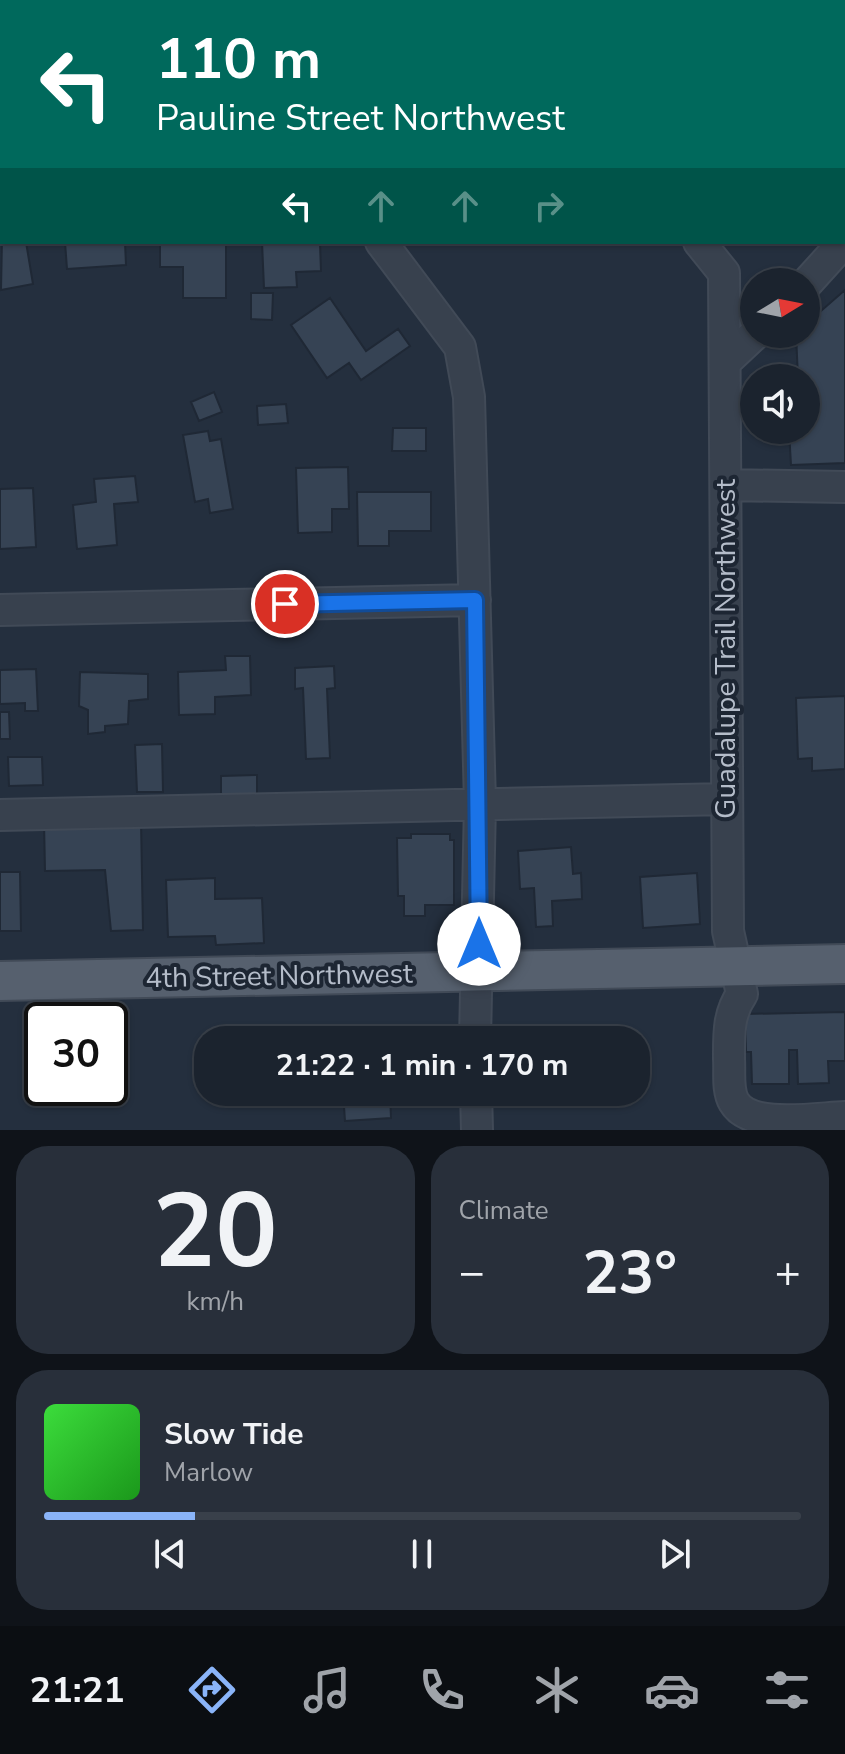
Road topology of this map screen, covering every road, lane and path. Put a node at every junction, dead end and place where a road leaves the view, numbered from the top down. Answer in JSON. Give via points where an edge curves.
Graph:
{"nodes":[{"id":1,"x":383,"y":244,"type":"edge"},
{"id":2,"x":701,"y":244,"type":"edge"},
{"id":3,"x":725,"y":244,"type":"edge"},
{"id":4,"x":842,"y":244,"type":"edge"},
{"id":5,"x":820,"y":269,"type":"edge"},
{"id":6,"x":724,"y":273,"type":"junction"},
{"id":7,"x":740,"y":348,"type":"edge"},
{"id":8,"x":725,"y":362,"type":"junction"},
{"id":9,"x":726,"y":485,"type":"junction"},
{"id":10,"x":845,"y":487,"type":"edge"},
{"id":11,"x":475,"y":600,"type":"junction"},
{"id":12,"x":0,"y":610,"type":"edge"},
{"id":13,"x":727,"y":799,"type":"junction"},
{"id":14,"x":480,"y":803,"type":"junction"},
{"id":15,"x":0,"y":815,"type":"edge"},
{"id":16,"x":845,"y":964,"type":"edge"},
{"id":17,"x":736,"y":968,"type":"junction"},
{"id":18,"x":479,"y":972,"type":"junction"},
{"id":19,"x":0,"y":981,"type":"edge"},
{"id":20,"x":476,"y":1026,"type":"edge"},
{"id":21,"x":476,"y":1106,"type":"edge"},
{"id":22,"x":845,"y":1117,"type":"edge"},
{"id":23,"x":477,"y":1130,"type":"edge"}],
"edges":[{"from":1,"to":11,"type":"street","via":[[460,347],[469,397]]},
{"from":2,"to":6,"type":"street"},
{"from":3,"to":6,"type":"street","name":"Guadalupe Trail Northwest"},
{"from":4,"to":5,"type":"street"},
{"from":6,"to":8,"type":"street","name":"Guadalupe Trail Northwest"},
{"from":7,"to":8,"type":"street"},
{"from":8,"to":9,"type":"street","name":"Guadalupe Trail Northwest"},
{"from":9,"to":10,"type":"street"},
{"from":9,"to":13,"type":"street","name":"Guadalupe Trail Northwest"},
{"from":11,"to":12,"type":"street"},
{"from":11,"to":14,"type":"street"},
{"from":13,"to":14,"type":"street"},
{"from":13,"to":17,"type":"street","name":"Guadalupe Trail Northwest","via":[[728,931]]},
{"from":14,"to":15,"type":"street"},
{"from":14,"to":18,"type":"street"},
{"from":16,"to":17,"type":"main road","name":"4th Street Northwest"},
{"from":17,"to":18,"type":"main road","name":"4th Street Northwest"},
{"from":17,"to":22,"type":"street","name":"Guadalupe Trail Northwest","via":[[742,994],[729,1032],[733,1101],[762,1120]]},
{"from":18,"to":19,"type":"main road","name":"4th Street Northwest"},
{"from":18,"to":20,"type":"street"},
{"from":21,"to":23,"type":"street"}]}
